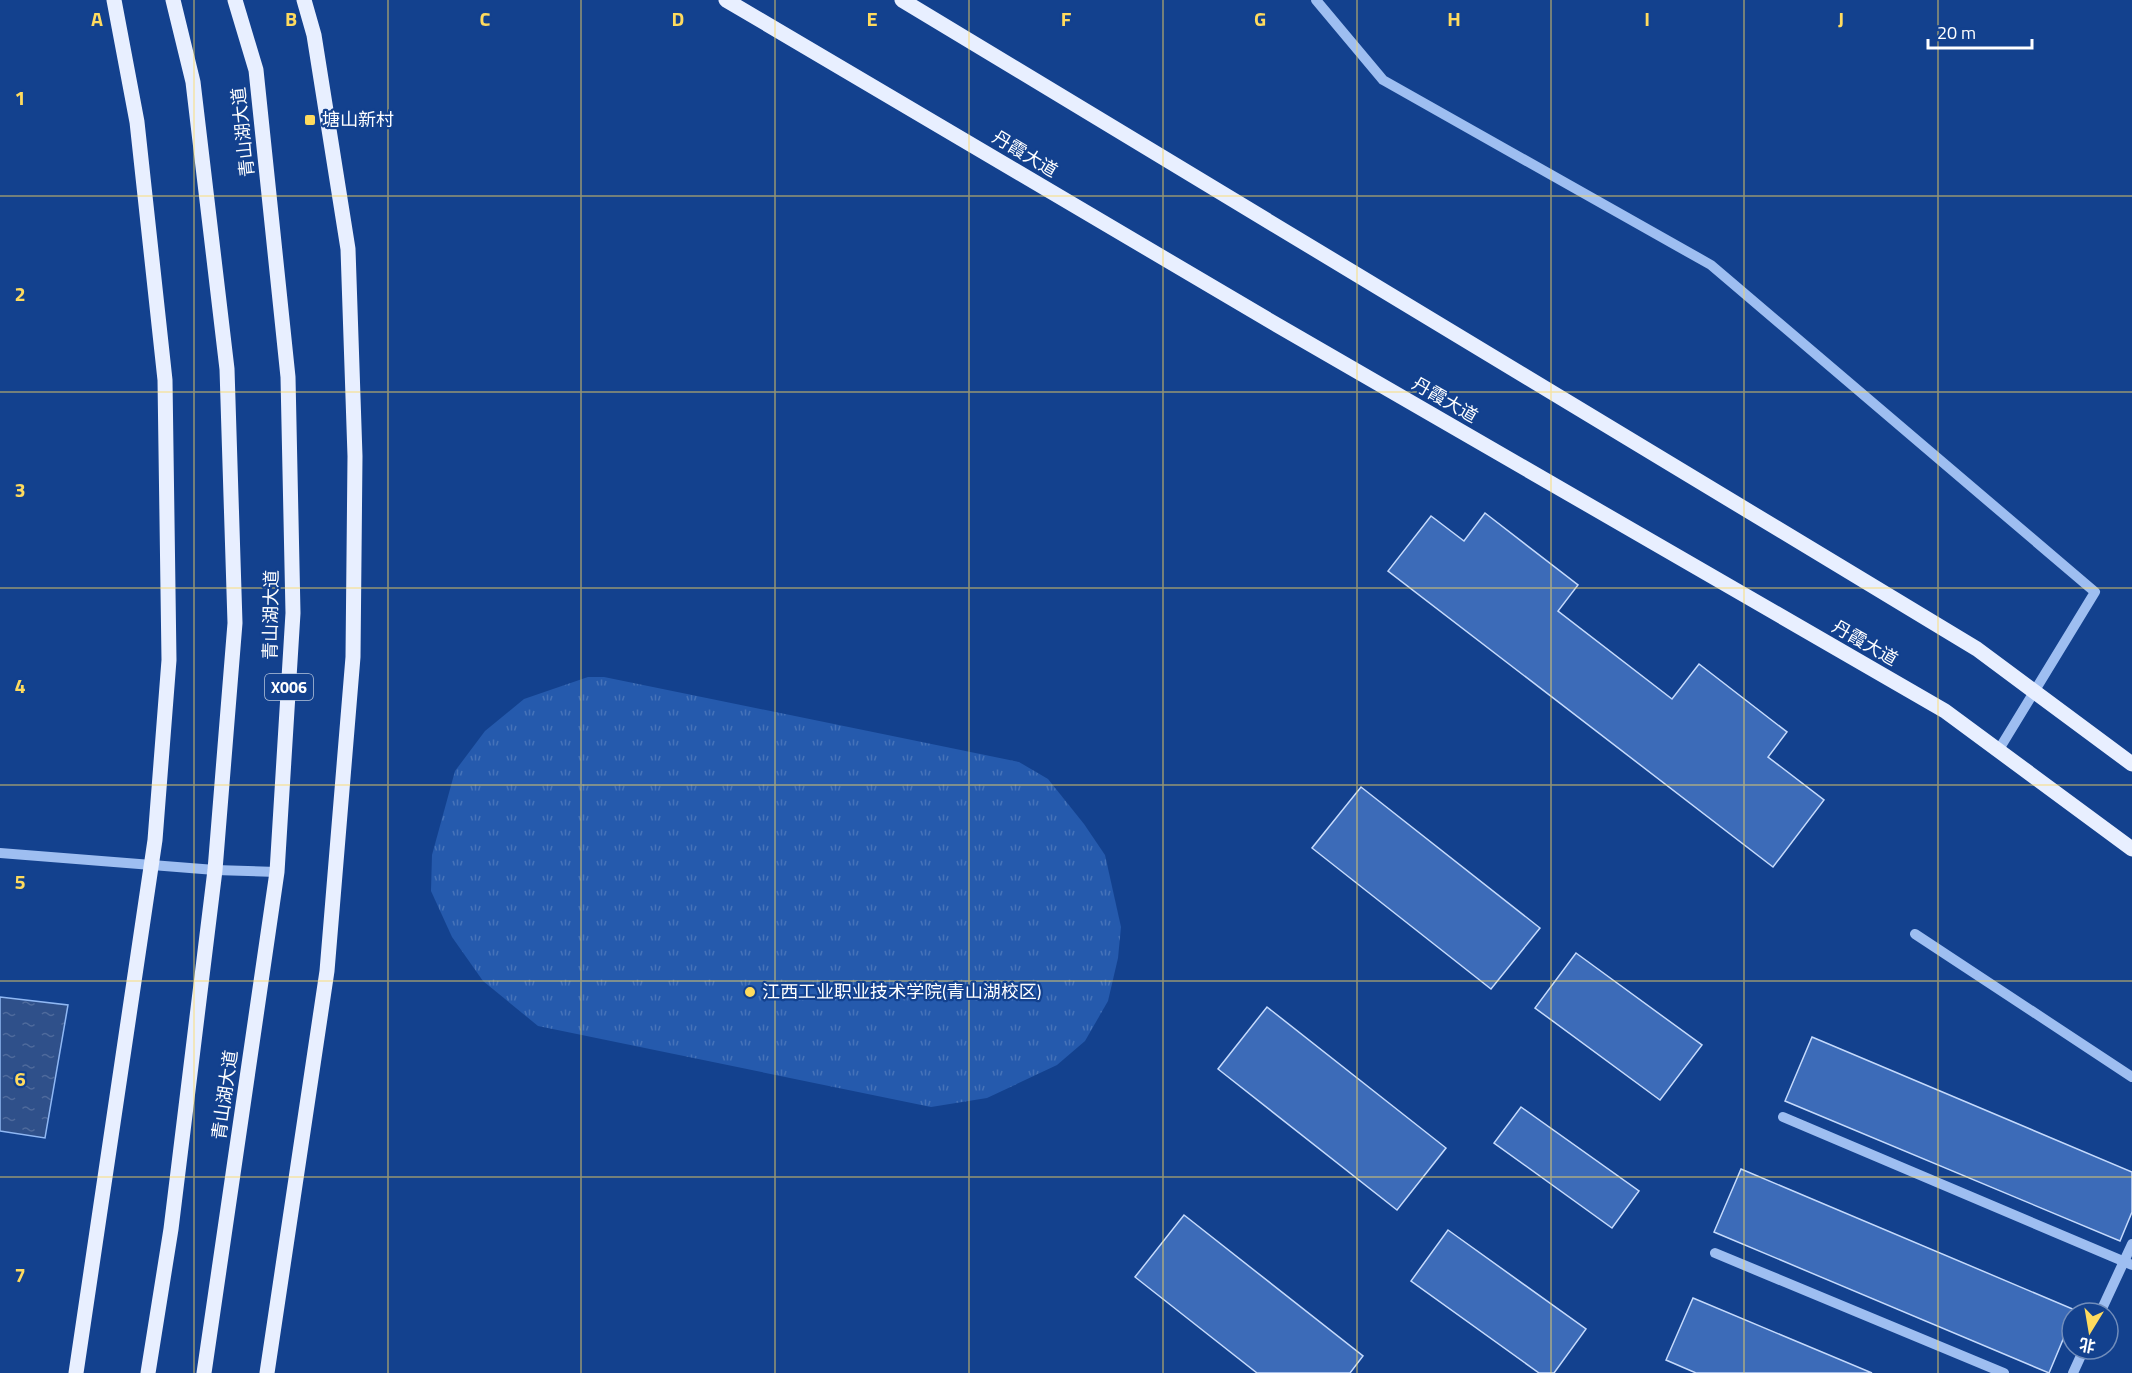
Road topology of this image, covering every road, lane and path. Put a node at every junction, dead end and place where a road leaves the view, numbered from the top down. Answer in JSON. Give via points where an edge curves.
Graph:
{"nodes":[{"id":1,"x":114,"y":0,"type":"edge"},
{"id":2,"x":173,"y":0,"type":"edge"},
{"id":3,"x":235,"y":0,"type":"edge"},
{"id":4,"x":304,"y":0,"type":"edge"},
{"id":5,"x":726,"y":0,"type":"edge"},
{"id":6,"x":902,"y":0,"type":"edge"},
{"id":7,"x":1316,"y":0,"type":"edge"},
{"id":8,"x":2034,"y":692,"type":"junction"},
{"id":9,"x":1998,"y":751,"type":"junction"},
{"id":10,"x":2132,"y":764,"type":"edge"},
{"id":11,"x":2132,"y":849,"type":"edge"},
{"id":12,"x":0,"y":853,"type":"edge"},
{"id":13,"x":152,"y":865,"type":"junction"},
{"id":14,"x":215,"y":870,"type":"junction"},
{"id":15,"x":277,"y":872,"type":"junction"},
{"id":16,"x":1915,"y":934,"type":"dead end"},
{"id":17,"x":2132,"y":1077,"type":"edge"},
{"id":18,"x":1783,"y":1117,"type":"dead end"},
{"id":19,"x":2132,"y":1244,"type":"edge"},
{"id":20,"x":1715,"y":1253,"type":"dead end"},
{"id":21,"x":2128,"y":1263,"type":"edge"},
{"id":22,"x":2107,"y":1301,"type":"edge"},
{"id":23,"x":76,"y":1373,"type":"edge"},
{"id":24,"x":148,"y":1373,"type":"edge"},
{"id":25,"x":204,"y":1373,"type":"edge"},
{"id":26,"x":267,"y":1373,"type":"edge"},
{"id":27,"x":2004,"y":1373,"type":"edge"}],
"edges":[{"from":1,"to":13,"type":"main road","via":[[137,122],[165,380],[169,660]]},
{"from":2,"to":14,"type":"main road","name":"青山湖大道","via":[[193,82],[227,369],[235,623]]},
{"from":3,"to":15,"type":"main road","name":"青山湖大道","number":"X006","via":[[256,70],[288,377],[293,613]]},
{"from":4,"to":26,"type":"main road","via":[[314,35],[348,249],[355,456],[353,657],[327,971]]},
{"from":5,"to":9,"type":"main road","name":"丹霞大道","via":[[1277,325],[1945,711]]},
{"from":6,"to":8,"type":"main road","via":[[1977,649]]},
{"from":7,"to":8,"type":"lane","via":[[1383,80],[1712,265],[2095,592]]},
{"from":8,"to":9,"type":"lane"},
{"from":8,"to":10,"type":"main road"},
{"from":9,"to":11,"type":"main road","name":"丹霞大道"},
{"from":12,"to":13,"type":"lane"},
{"from":13,"to":14,"type":"lane"},
{"from":13,"to":23,"type":"main road"},
{"from":14,"to":15,"type":"lane"},
{"from":14,"to":24,"type":"main road","name":"青山湖大道","via":[[171,1229]]},
{"from":15,"to":25,"type":"main road","name":"青山湖大道","number":"X006"},
{"from":16,"to":17,"type":"lane"},
{"from":18,"to":21,"type":"lane"},
{"from":19,"to":21,"type":"lane"},
{"from":20,"to":27,"type":"lane"},
{"from":21,"to":22,"type":"lane"}]}
